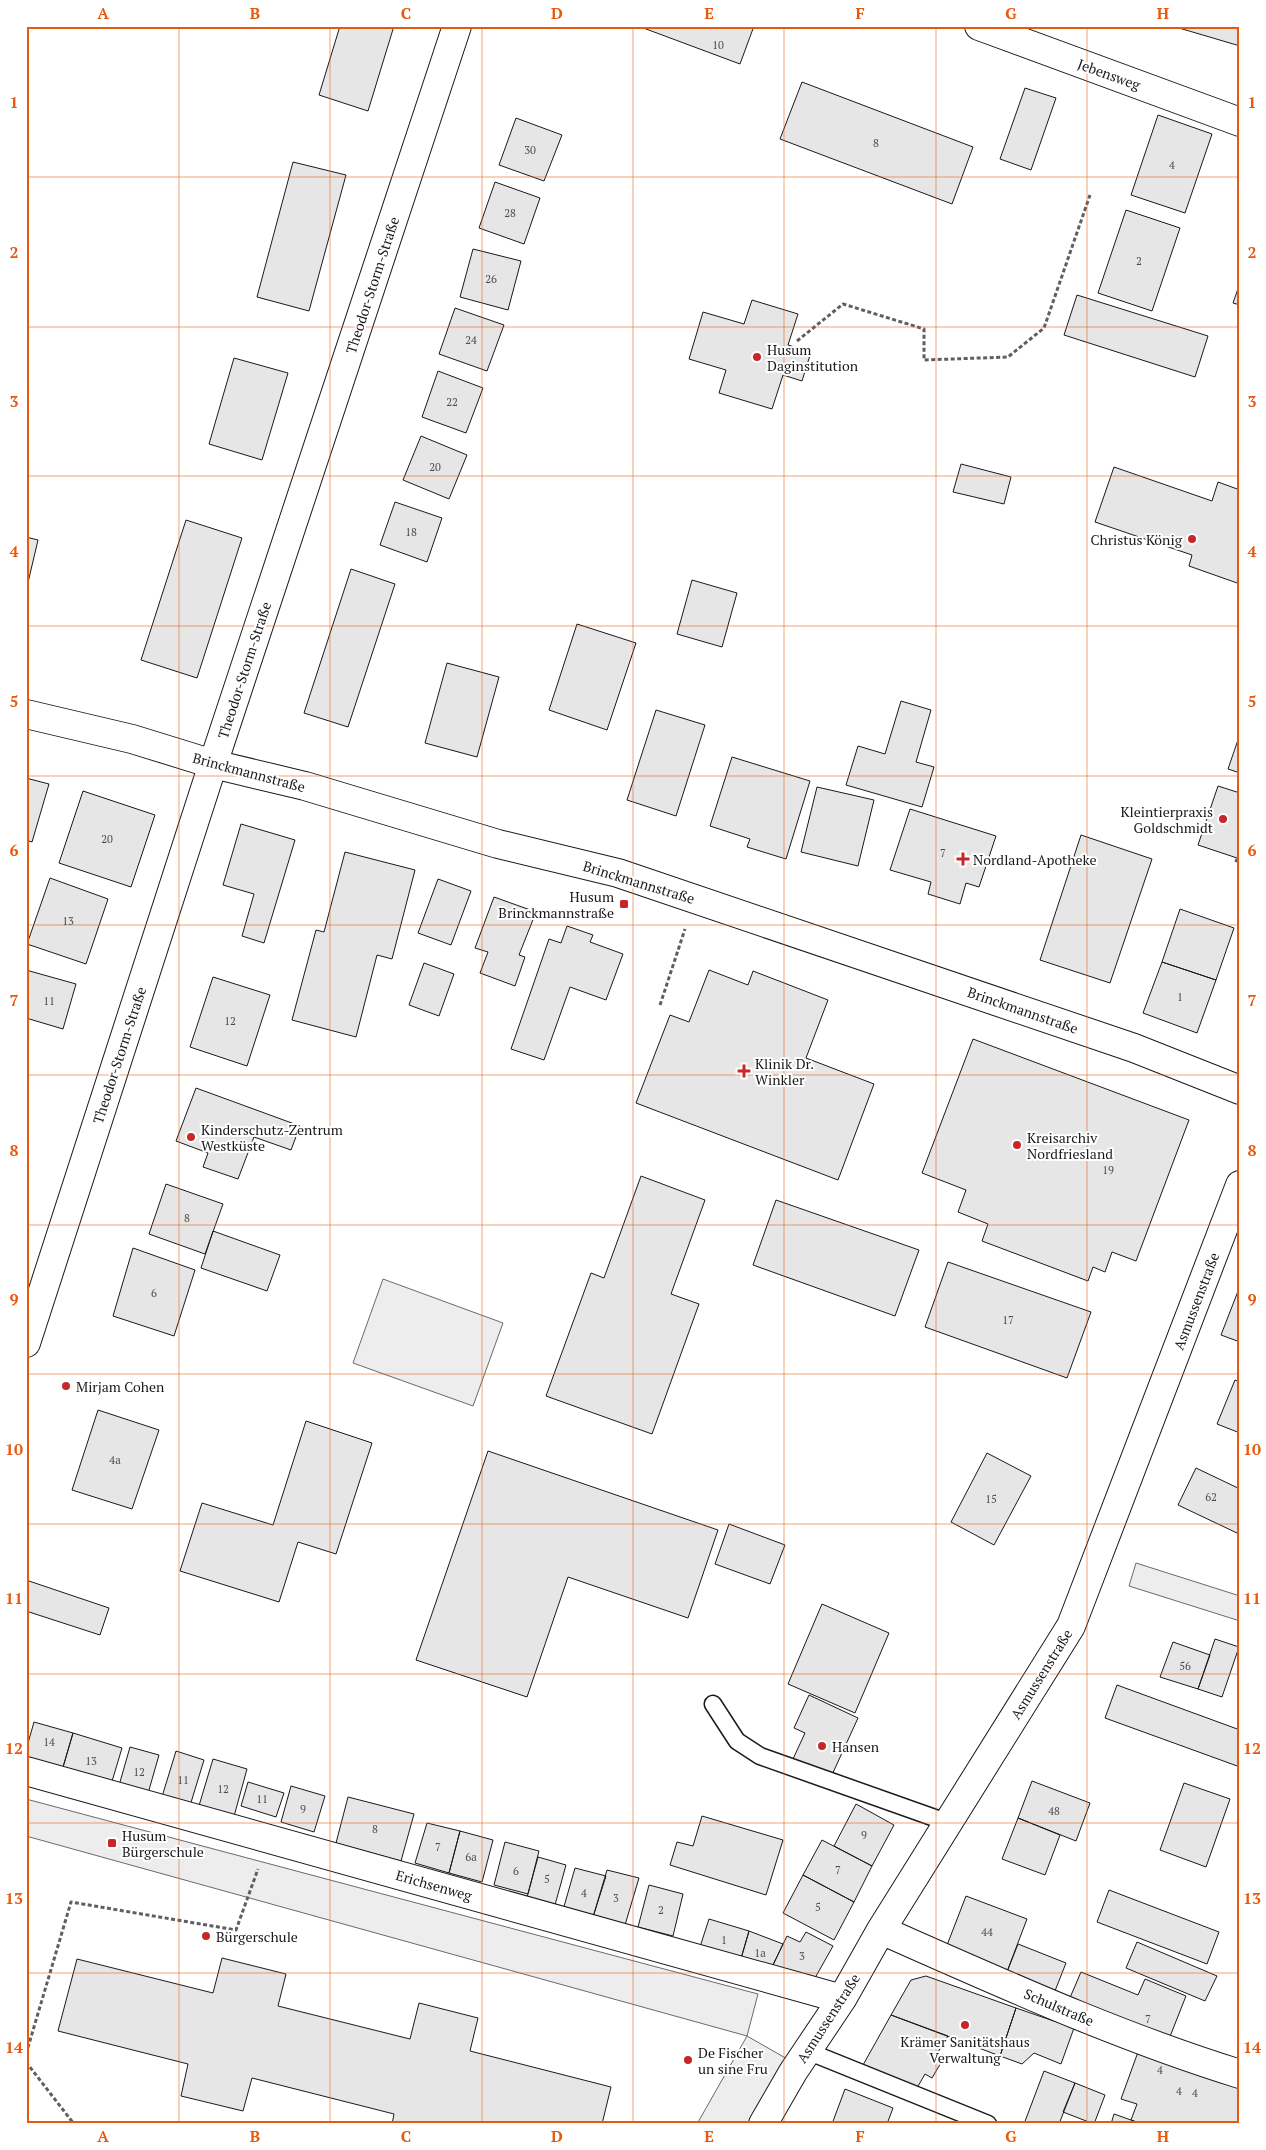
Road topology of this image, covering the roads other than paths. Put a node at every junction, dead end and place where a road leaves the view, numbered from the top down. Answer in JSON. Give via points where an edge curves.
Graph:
{"nodes":[{"id":1,"x":457,"y":26,"type":"edge"},
{"id":2,"x":979,"y":26,"type":"edge"},
{"id":3,"x":1240,"y":122,"type":"edge"},
{"id":4,"x":26,"y":714,"type":"edge"},
{"id":5,"x":213,"y":764,"type":"junction"},
{"id":6,"x":1240,"y":1090,"type":"edge"},
{"id":7,"x":1240,"y":1185,"type":"edge"},
{"id":8,"x":28,"y":1331,"type":"edge"},
{"id":9,"x":713,"y":1704,"type":"dead end"},
{"id":10,"x":26,"y":1771,"type":"edge"},
{"id":11,"x":949,"y":1823,"type":"junction"},
{"id":12,"x":882,"y":1930,"type":"junction"},
{"id":13,"x":842,"y":1999,"type":"junction"},
{"id":14,"x":807,"y":2051,"type":"junction"},
{"id":15,"x":1240,"y":2074,"type":"edge"},
{"id":16,"x":763,"y":2124,"type":"edge"},
{"id":17,"x":988,"y":2124,"type":"edge"}],
"edges":[{"from":1,"to":5,"type":"street","name":"Theodor-Storm-Straße"},
{"from":2,"to":3,"type":"street","name":"Jebensweg"},
{"from":4,"to":5,"type":"street","name":"Brinckmannstraße","via":[[132,739]]},
{"from":5,"to":6,"type":"street","name":"Brinckmannstraße","via":[[305,786],[498,844],[618,874],[1125,1045]]},
{"from":5,"to":8,"type":"street","name":"Theodor-Storm-Straße"},
{"from":7,"to":11,"type":"street","name":"Asmussenstraße","via":[[1071,1626]]},
{"from":9,"to":11,"type":"lane","via":[[737,1741],[760,1756]]},
{"from":10,"to":13,"type":"street","name":"Erichsenweg"},
{"from":11,"to":12,"type":"street","name":"Asmussenstraße"},
{"from":12,"to":13,"type":"street","name":"Asmussenstraße"},
{"from":12,"to":15,"type":"street","name":"Schulstraße","via":[[1069,2012],[1192,2060]]},
{"from":13,"to":14,"type":"street","name":"Asmussenstraße"},
{"from":14,"to":16,"type":"street","name":"Asmussenstraße"},
{"from":14,"to":17,"type":"lane"}]}
